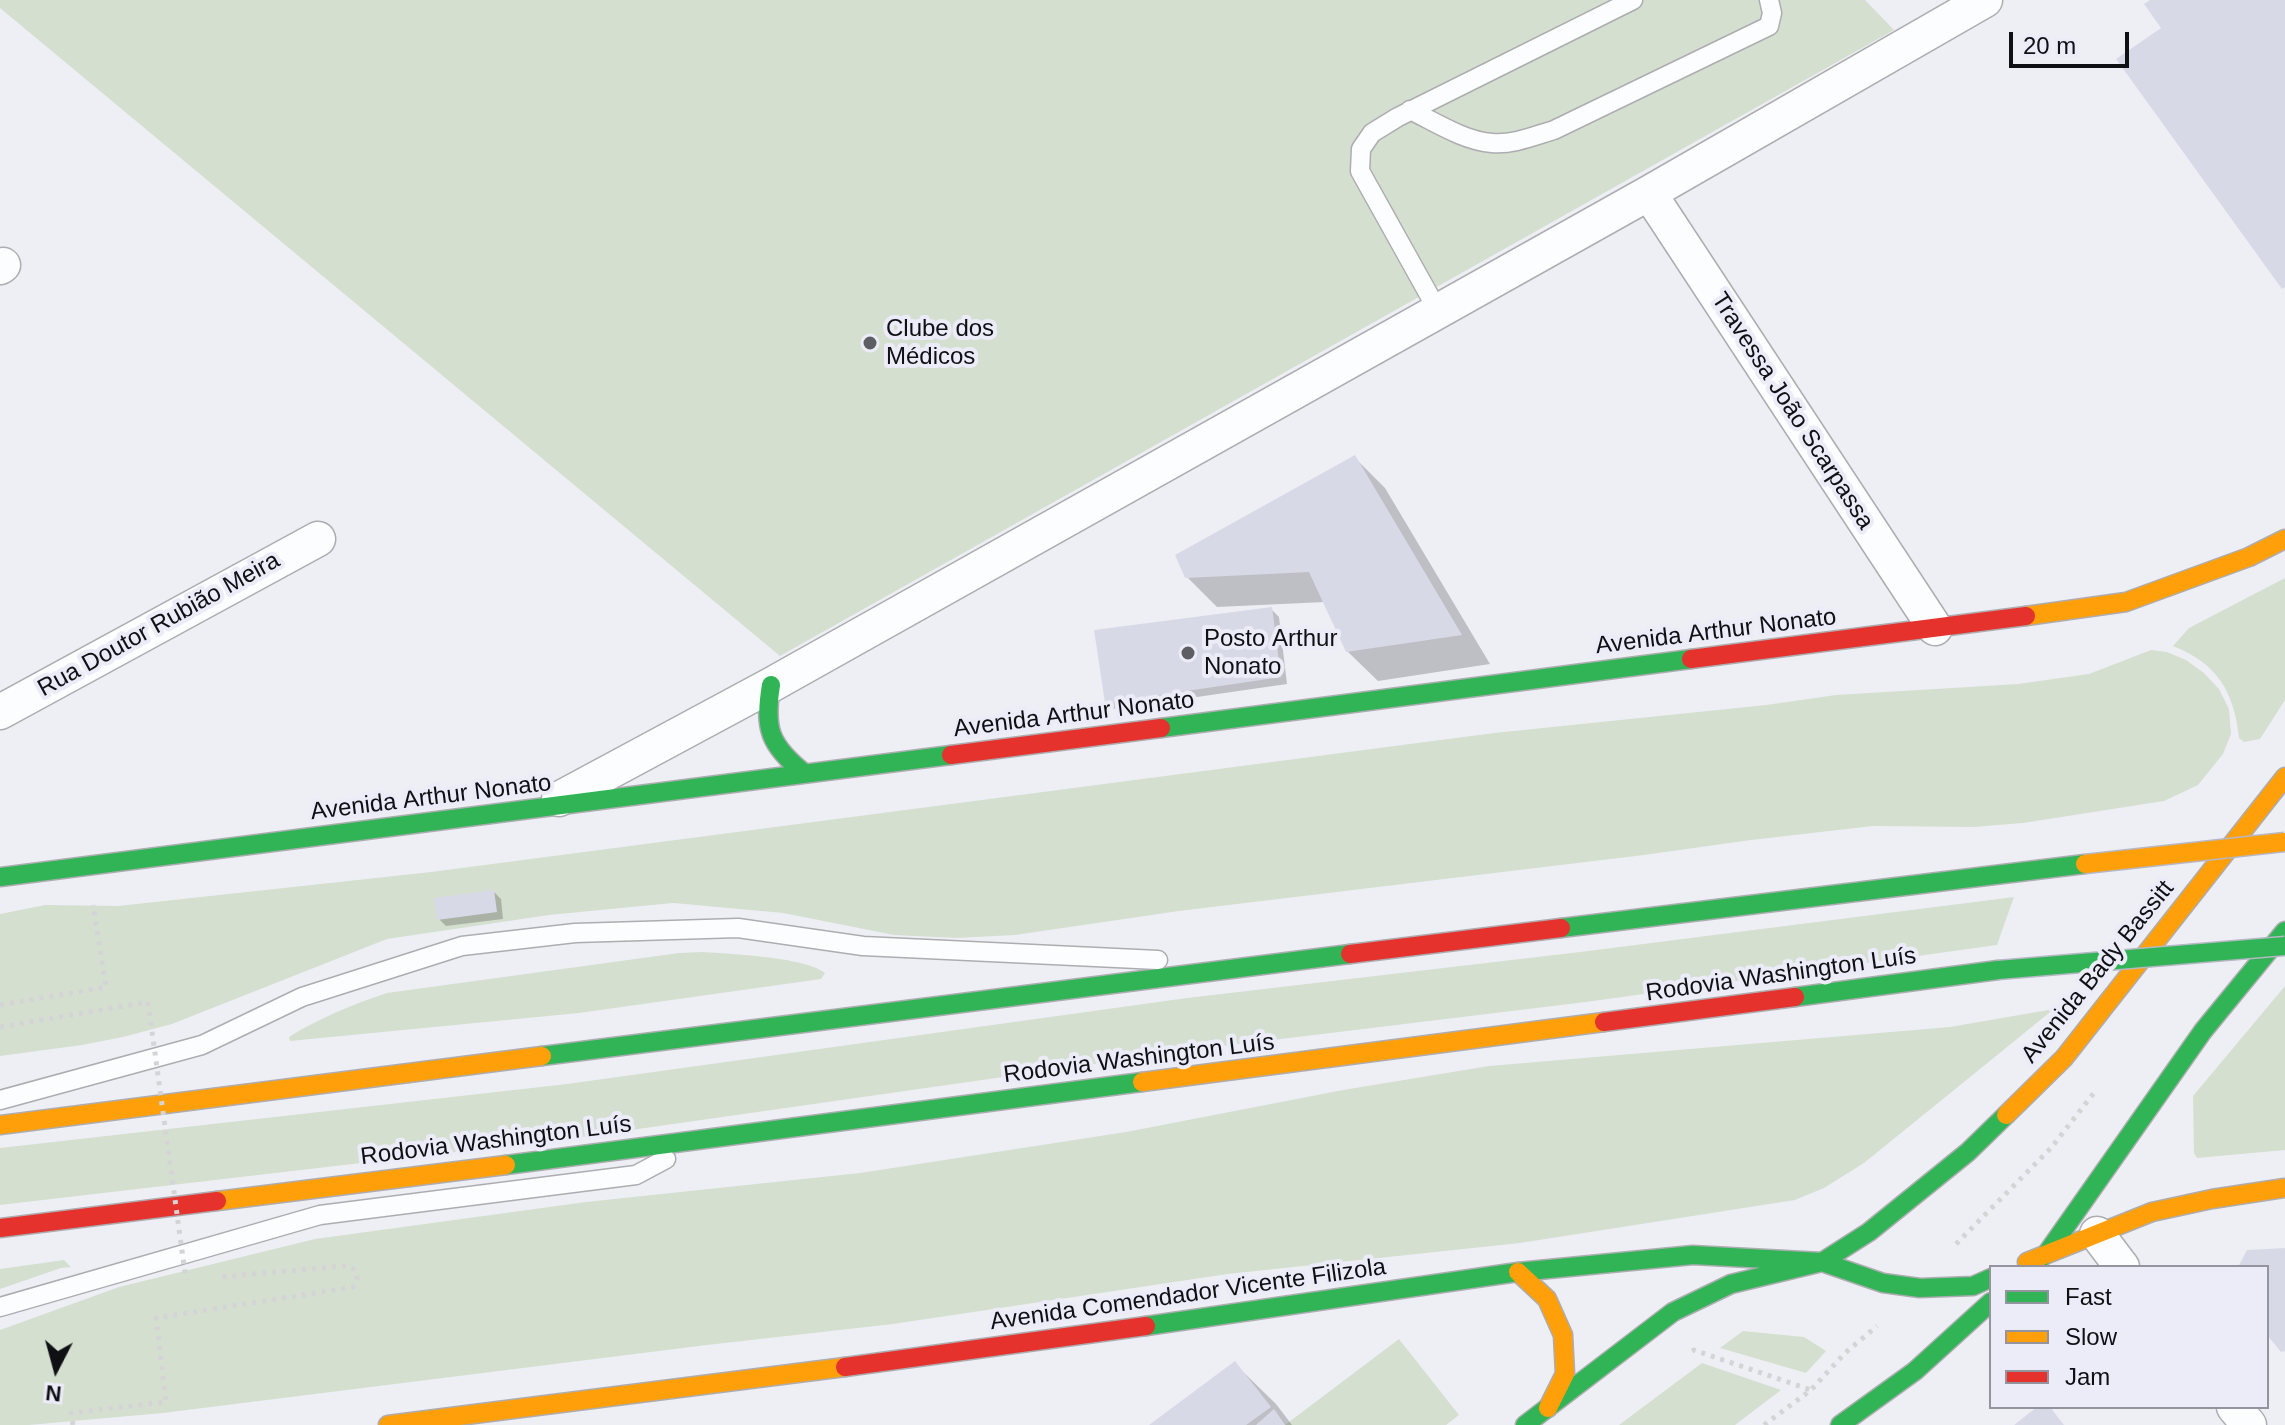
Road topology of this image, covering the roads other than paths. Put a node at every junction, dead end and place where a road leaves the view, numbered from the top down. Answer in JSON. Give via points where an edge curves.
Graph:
{"nodes":[{"id":1,"x":1633,"y":0,"type":"edge"},
{"id":2,"x":1769,"y":0,"type":"edge"},
{"id":3,"x":1985,"y":0,"type":"edge"},
{"id":4,"x":1410,"y":110,"type":"junction"},
{"id":5,"x":1649,"y":193,"type":"junction"},
{"id":6,"x":1438,"y":311,"type":"junction"},
{"id":7,"x":318,"y":539,"type":"dead end"},
{"id":8,"x":2285,"y":539,"type":"edge"},
{"id":9,"x":1935,"y":628,"type":"junction"},
{"id":10,"x":771,"y":685,"type":"junction"},
{"id":11,"x":0,"y":712,"type":"edge"},
{"id":12,"x":804,"y":773,"type":"junction"},
{"id":13,"x":2285,"y":777,"type":"edge"},
{"id":14,"x":545,"y":807,"type":"junction"},
{"id":15,"x":2285,"y":842,"type":"edge"},
{"id":16,"x":0,"y":877,"type":"edge"},
{"id":17,"x":2285,"y":931,"type":"edge"},
{"id":18,"x":2285,"y":946,"type":"edge"},
{"id":19,"x":1260,"y":965,"type":"junction"},
{"id":20,"x":0,"y":1100,"type":"edge"},
{"id":21,"x":0,"y":1125,"type":"edge"},
{"id":22,"x":701,"y":1140,"type":"junction"},
{"id":23,"x":2285,"y":1188,"type":"edge"},
{"id":24,"x":0,"y":1228,"type":"edge"},
{"id":25,"x":2097,"y":1234,"type":"junction"},
{"id":26,"x":2047,"y":1253,"type":"junction"},
{"id":27,"x":1822,"y":1262,"type":"junction"},
{"id":28,"x":2020,"y":1265,"type":"edge"},
{"id":29,"x":2032,"y":1265,"type":"edge"},
{"id":30,"x":2120,"y":1265,"type":"edge"},
{"id":31,"x":1518,"y":1272,"type":"junction"},
{"id":32,"x":1989,"y":1279,"type":"edge"},
{"id":33,"x":1989,"y":1304,"type":"edge"},
{"id":34,"x":0,"y":1307,"type":"edge"},
{"id":35,"x":1548,"y":1408,"type":"junction"},
{"id":36,"x":2236,"y":1409,"type":"edge"},
{"id":37,"x":388,"y":1425,"type":"edge"},
{"id":38,"x":1525,"y":1425,"type":"edge"},
{"id":39,"x":1840,"y":1425,"type":"edge"},
{"id":40,"x":2249,"y":1425,"type":"edge"}],
"edges":[{"from":1,"to":4,"type":"lane"},
{"from":2,"to":4,"type":"lane","via":[[1769,26],[1554,130],[1493,144]]},
{"from":3,"to":5,"type":"street"},
{"from":4,"to":6,"type":"lane","via":[[1372,133],[1361,149],[1360,171]]},
{"from":5,"to":6,"type":"street"},
{"from":5,"to":9,"type":"street","name":"Travessa João Scarpassa"},
{"from":6,"to":10,"type":"street"},
{"from":7,"to":11,"type":"street","name":"Rua Doutor Rubião Meira"},
{"from":8,"to":9,"type":"main road","name":"Avenida Arthur Nonato","via":[[2126,602]]},
{"from":9,"to":12,"type":"main road","name":"Avenida Arthur Nonato"},
{"from":10,"to":12,"type":"main road","via":[[766,711],[770,736],[784,758]]},
{"from":10,"to":14,"type":"street"},
{"from":12,"to":14,"type":"main road","name":"Avenida Arthur Nonato"},
{"from":13,"to":27,"type":"main road","name":"Avenida Bady Bassitt","via":[[2064,1058],[1968,1152],[1869,1232]]},
{"from":14,"to":16,"type":"main road","name":"Avenida Arthur Nonato"},
{"from":15,"to":19,"type":"main road","bridge":true},
{"from":17,"to":26,"type":"main road","via":[[2203,1031]]},
{"from":18,"to":22,"type":"main road","name":"Rodovia Washington Luís","bridge":true,"via":[[1998,970]]},
{"from":19,"to":20,"type":"lane","via":[[863,946],[738,928],[575,933],[462,946],[302,997],[202,1045]]},
{"from":19,"to":21,"type":"main road"},
{"from":22,"to":24,"type":"main road","name":"Rodovia Washington Luís"},
{"from":22,"to":34,"type":"lane","via":[[636,1175],[320,1215]]},
{"from":23,"to":25,"type":"main road","via":[[2152,1212]]},
{"from":25,"to":26,"type":"main road"},
{"from":25,"to":30,"type":"street"},
{"from":26,"to":28,"type":"main road"},
{"from":26,"to":29,"type":"main road"},
{"from":27,"to":31,"type":"main road","name":"Avenida Comendador Vicente Filizola","via":[[1693,1255]]},
{"from":27,"to":32,"type":"main road","name":"Avenida Comendador Vicente Filizola","via":[[1883,1283],[1920,1288],[1973,1286]]},
{"from":27,"to":35,"type":"main road","name":"Avenida Bady Bassitt","via":[[1731,1284],[1673,1312]]},
{"from":31,"to":35,"type":"main road","via":[[1547,1299],[1563,1335],[1565,1374]]},
{"from":31,"to":37,"type":"main road","name":"Avenida Comendador Vicente Filizola","via":[[978,1350]]},
{"from":33,"to":39,"type":"main road","via":[[1915,1371]]},
{"from":35,"to":38,"type":"main road","name":"Avenida Bady Bassitt"},
{"from":36,"to":40,"type":"street"}]}
